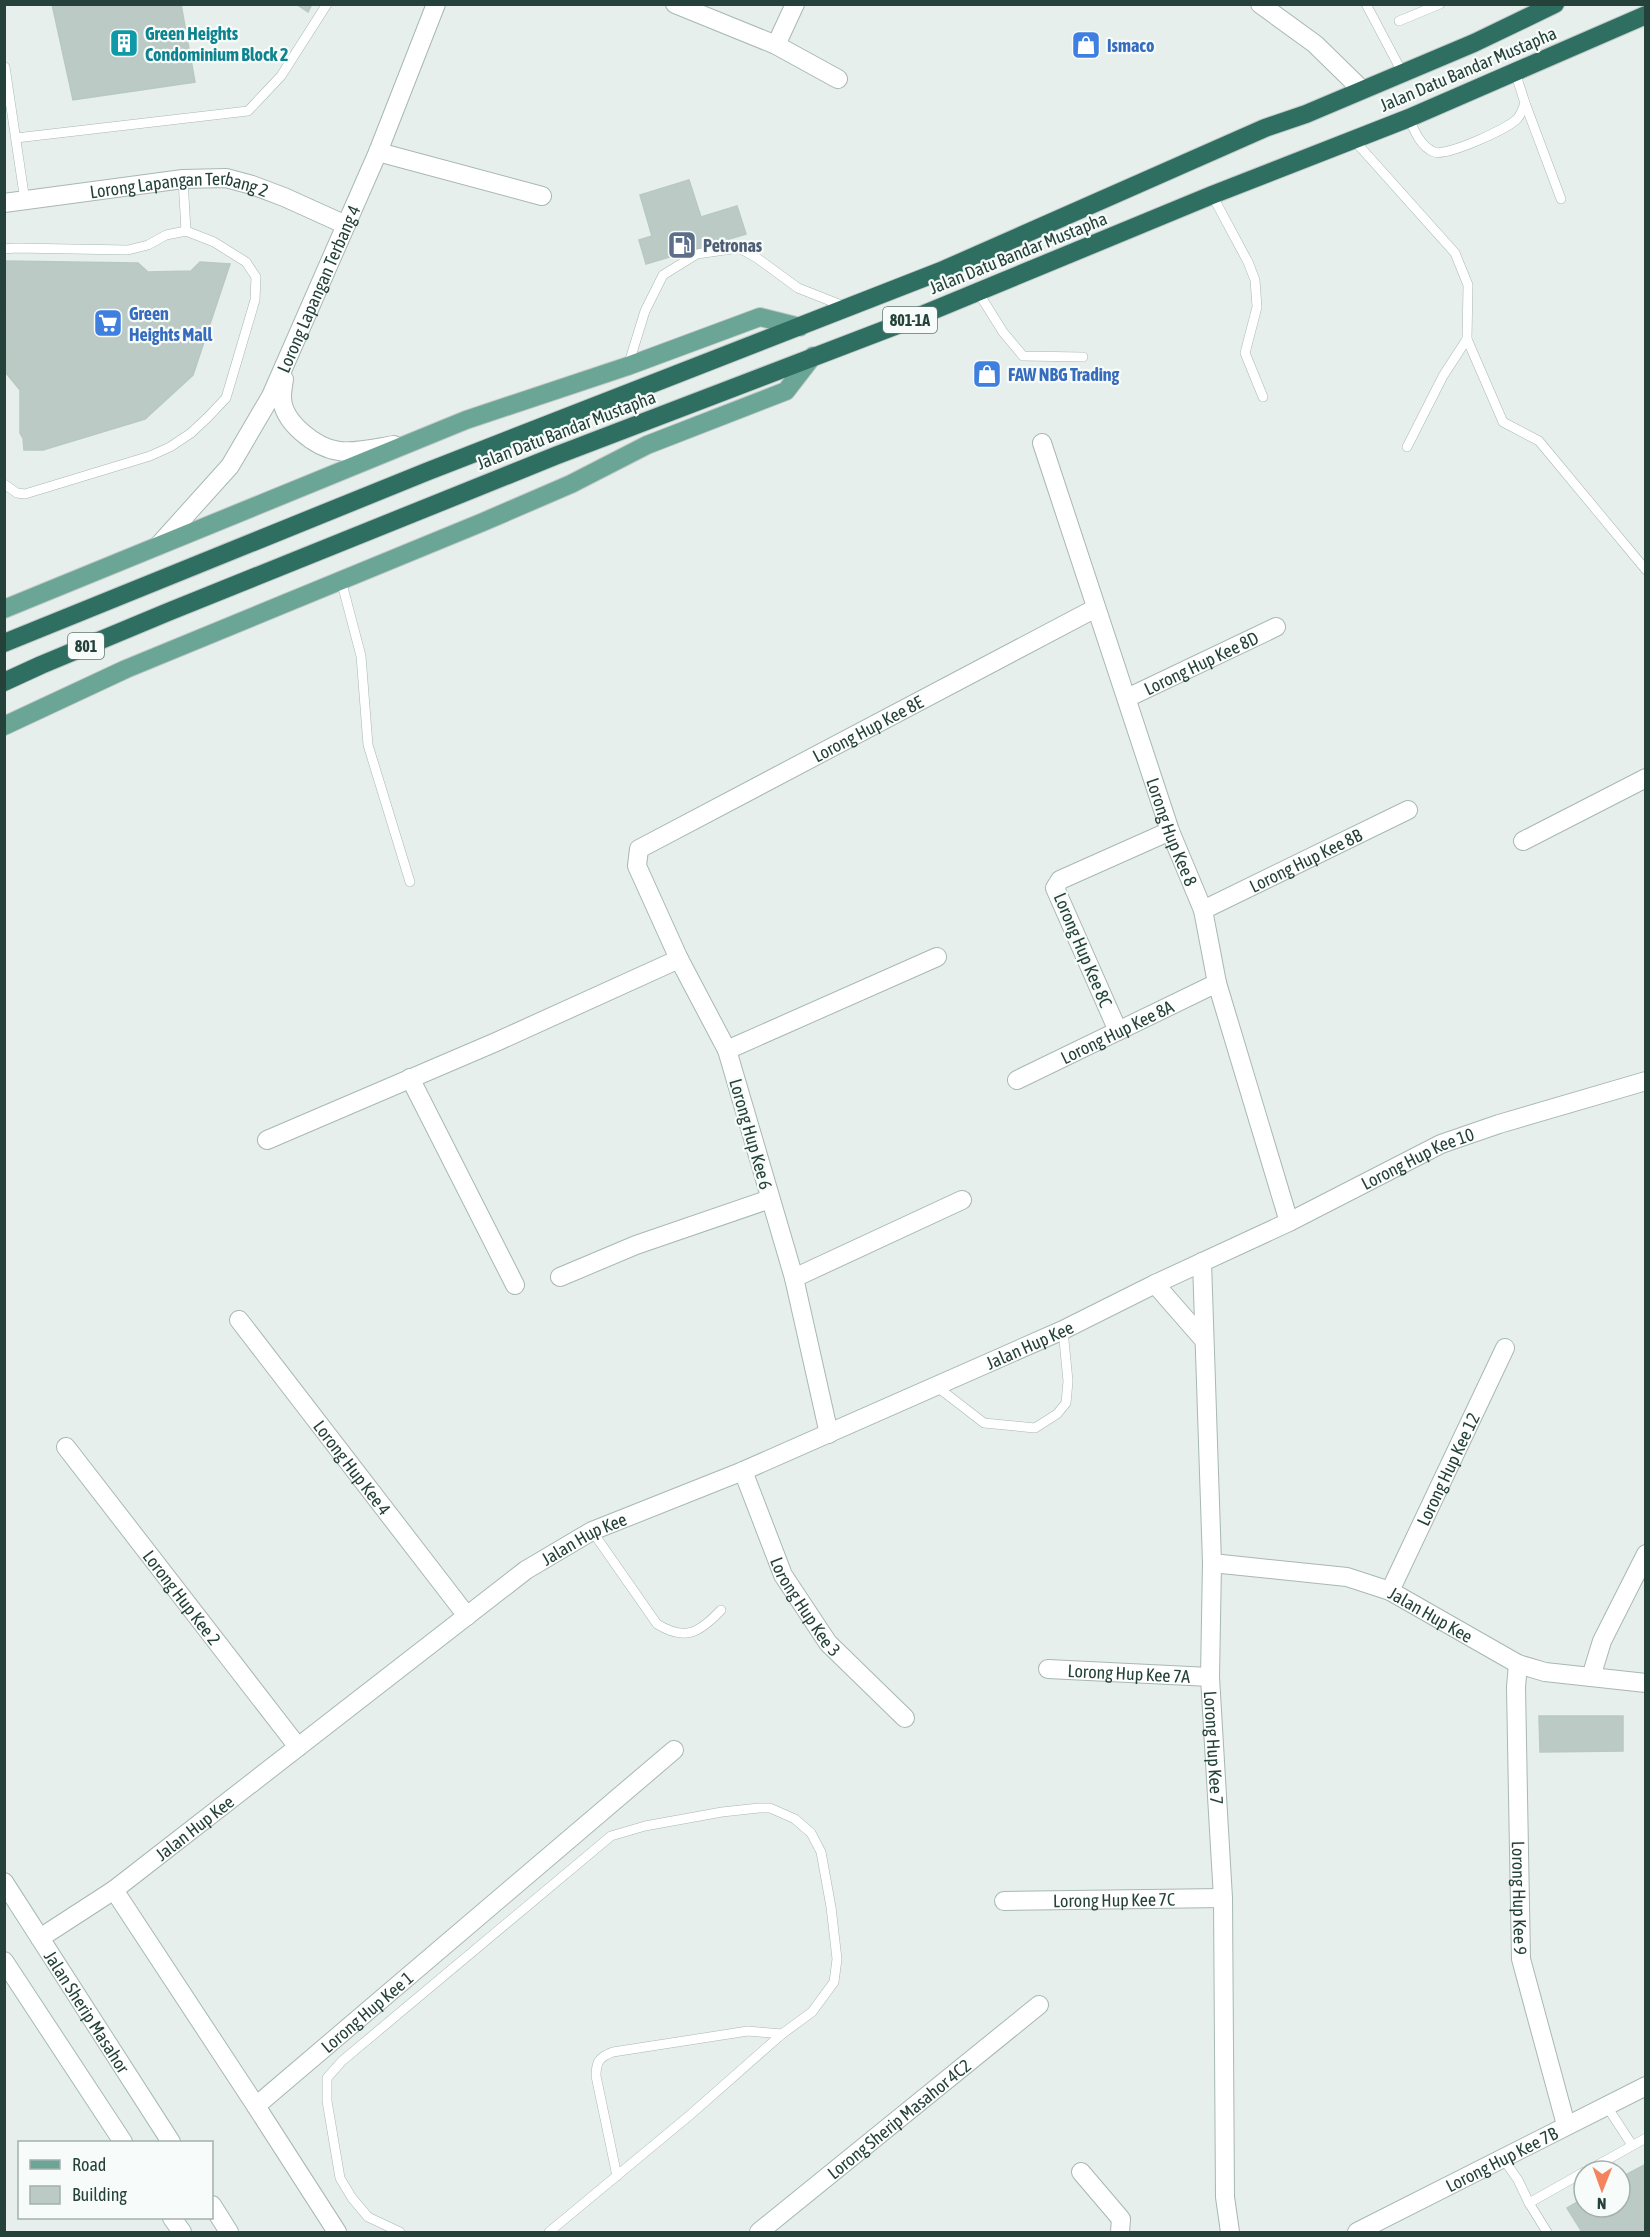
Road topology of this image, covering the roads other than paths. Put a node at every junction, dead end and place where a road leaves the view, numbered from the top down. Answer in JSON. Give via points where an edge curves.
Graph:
{"nodes":[{"id":1,"x":327,"y":4,"type":"edge"},
{"id":2,"x":436,"y":4,"type":"edge"},
{"id":3,"x":675,"y":4,"type":"edge"},
{"id":4,"x":795,"y":4,"type":"edge"},
{"id":5,"x":1260,"y":4,"type":"edge"},
{"id":6,"x":1366,"y":4,"type":"edge"},
{"id":7,"x":1440,"y":4,"type":"edge"},
{"id":8,"x":1556,"y":4,"type":"edge"},
{"id":9,"x":1646,"y":15,"type":"edge"},
{"id":10,"x":1399,"y":21,"type":"dead end"},
{"id":11,"x":776,"y":45,"type":"junction"},
{"id":12,"x":5,"y":66,"type":"edge"},
{"id":13,"x":1402,"y":72,"type":"junction"},
{"id":14,"x":1515,"y":72,"type":"junction"},
{"id":15,"x":838,"y":78,"type":"dead end"},
{"id":16,"x":1360,"y":89,"type":"junction"},
{"id":17,"x":1525,"y":103,"type":"junction"},
{"id":18,"x":1409,"y":118,"type":"junction"},
{"id":19,"x":16,"y":138,"type":"junction"},
{"id":20,"x":1353,"y":140,"type":"junction"},
{"id":21,"x":378,"y":152,"type":"junction"},
{"id":22,"x":183,"y":179,"type":"junction"},
{"id":23,"x":1212,"y":195,"type":"junction"},
{"id":24,"x":542,"y":196,"type":"dead end"},
{"id":25,"x":1561,"y":199,"type":"dead end"},
{"id":26,"x":25,"y":201,"type":"junction"},
{"id":27,"x":4,"y":203,"type":"edge"},
{"id":28,"x":346,"y":225,"type":"junction"},
{"id":29,"x":186,"y":231,"type":"junction"},
{"id":30,"x":4,"y":249,"type":"edge"},
{"id":31,"x":978,"y":292,"type":"junction"},
{"id":32,"x":847,"y":307,"type":"junction"},
{"id":33,"x":800,"y":327,"type":"junction"},
{"id":34,"x":1467,"y":339,"type":"junction"},
{"id":35,"x":813,"y":356,"type":"junction"},
{"id":36,"x":1083,"y":357,"type":"dead end"},
{"id":37,"x":286,"y":365,"type":"junction"},
{"id":38,"x":628,"y":366,"type":"junction"},
{"id":39,"x":1263,"y":397,"type":"dead end"},
{"id":40,"x":411,"y":442,"type":"junction"},
{"id":41,"x":1042,"y":443,"type":"dead end"},
{"id":42,"x":1407,"y":447,"type":"dead end"},
{"id":43,"x":4,"y":484,"type":"edge"},
{"id":44,"x":158,"y":546,"type":"junction"},
{"id":45,"x":1646,"y":570,"type":"edge"},
{"id":46,"x":341,"y":580,"type":"junction"},
{"id":47,"x":1096,"y":608,"type":"junction"},
{"id":48,"x":4,"y":609,"type":"edge"},
{"id":49,"x":168,"y":612,"type":"joint"},
{"id":50,"x":1276,"y":627,"type":"dead end"},
{"id":51,"x":4,"y":643,"type":"edge"},
{"id":52,"x":4,"y":682,"type":"edge"},
{"id":53,"x":1127,"y":698,"type":"junction"},
{"id":54,"x":4,"y":726,"type":"edge"},
{"id":55,"x":1646,"y":778,"type":"edge"},
{"id":56,"x":1408,"y":810,"type":"dead end"},
{"id":57,"x":1170,"y":831,"type":"junction"},
{"id":58,"x":1523,"y":841,"type":"dead end"},
{"id":59,"x":639,"y":849,"type":"joint"},
{"id":60,"x":410,"y":882,"type":"dead end"},
{"id":61,"x":1203,"y":910,"type":"junction"},
{"id":62,"x":937,"y":957,"type":"dead end"},
{"id":63,"x":679,"y":959,"type":"junction"},
{"id":64,"x":1218,"y":983,"type":"junction"},
{"id":65,"x":1118,"y":1031,"type":"junction"},
{"id":66,"x":727,"y":1050,"type":"junction"},
{"id":67,"x":410,"y":1078,"type":"junction"},
{"id":68,"x":1017,"y":1080,"type":"dead end"},
{"id":69,"x":1646,"y":1081,"type":"edge"},
{"id":70,"x":267,"y":1140,"type":"dead end"},
{"id":71,"x":770,"y":1199,"type":"junction"},
{"id":72,"x":962,"y":1200,"type":"dead end"},
{"id":73,"x":1289,"y":1222,"type":"junction"},
{"id":74,"x":1202,"y":1262,"type":"junction"},
{"id":75,"x":560,"y":1277,"type":"dead end"},
{"id":76,"x":794,"y":1278,"type":"junction"},
{"id":77,"x":1155,"y":1284,"type":"junction"},
{"id":78,"x":515,"y":1285,"type":"dead end"},
{"id":79,"x":238,"y":1320,"type":"dead end"},
{"id":80,"x":1063,"y":1330,"type":"junction"},
{"id":81,"x":1204,"y":1340,"type":"junction"},
{"id":82,"x":1505,"y":1348,"type":"dead end"},
{"id":83,"x":936,"y":1386,"type":"junction"},
{"id":84,"x":829,"y":1434,"type":"junction"},
{"id":85,"x":66,"y":1447,"type":"dead end"},
{"id":86,"x":743,"y":1471,"type":"junction"},
{"id":87,"x":592,"y":1531,"type":"junction"},
{"id":88,"x":1646,"y":1554,"type":"edge"},
{"id":89,"x":1212,"y":1563,"type":"junction"},
{"id":90,"x":1390,"y":1591,"type":"junction"},
{"id":91,"x":721,"y":1610,"type":"dead end"},
{"id":92,"x":467,"y":1616,"type":"junction"},
{"id":93,"x":1518,"y":1664,"type":"junction"},
{"id":94,"x":1048,"y":1669,"type":"dead end"},
{"id":95,"x":1210,"y":1677,"type":"junction"},
{"id":96,"x":1591,"y":1677,"type":"junction"},
{"id":97,"x":1646,"y":1683,"type":"edge"},
{"id":98,"x":905,"y":1718,"type":"dead end"},
{"id":99,"x":298,"y":1747,"type":"junction"},
{"id":100,"x":675,"y":1750,"type":"dead end"},
{"id":101,"x":4,"y":1882,"type":"edge"},
{"id":102,"x":114,"y":1890,"type":"junction"},
{"id":103,"x":1222,"y":1898,"type":"junction"},
{"id":104,"x":1004,"y":1901,"type":"dead end"},
{"id":105,"x":40,"y":1938,"type":"junction"},
{"id":106,"x":4,"y":1961,"type":"edge"},
{"id":107,"x":10,"y":1982,"type":"edge"},
{"id":108,"x":1039,"y":2005,"type":"dead end"},
{"id":109,"x":782,"y":2034,"type":"junction"},
{"id":110,"x":1646,"y":2086,"type":"edge"},
{"id":111,"x":256,"y":2106,"type":"junction"},
{"id":112,"x":1606,"y":2106,"type":"junction"},
{"id":113,"x":1566,"y":2125,"type":"junction"},
{"id":114,"x":1646,"y":2138,"type":"edge"},
{"id":115,"x":122,"y":2141,"type":"edge"},
{"id":116,"x":170,"y":2141,"type":"edge"},
{"id":117,"x":1632,"y":2145,"type":"junction"},
{"id":118,"x":1502,"y":2157,"type":"junction"},
{"id":119,"x":1608,"y":2159,"type":"edge"},
{"id":120,"x":1082,"y":2172,"type":"dead end"},
{"id":121,"x":617,"y":2176,"type":"junction"},
{"id":122,"x":1572,"y":2179,"type":"edge"},
{"id":123,"x":1529,"y":2203,"type":"junction"},
{"id":124,"x":213,"y":2207,"type":"edge"},
{"id":125,"x":173,"y":2219,"type":"edge"},
{"id":126,"x":1380,"y":2227,"type":"edge"},
{"id":127,"x":182,"y":2232,"type":"edge"},
{"id":128,"x":229,"y":2232,"type":"edge"},
{"id":129,"x":337,"y":2232,"type":"edge"},
{"id":130,"x":400,"y":2232,"type":"edge"},
{"id":131,"x":549,"y":2232,"type":"edge"},
{"id":132,"x":759,"y":2232,"type":"edge"},
{"id":133,"x":1120,"y":2232,"type":"edge"},
{"id":134,"x":1230,"y":2232,"type":"edge"},
{"id":135,"x":1357,"y":2232,"type":"edge"},
{"id":136,"x":1547,"y":2232,"type":"edge"}],
"edges":[{"from":1,"to":19,"type":"lane","via":[[281,76],[248,111]]},
{"from":2,"to":21,"type":"street","name":"Lorong Lapangan Terbang 4"},
{"from":3,"to":11,"type":"street"},
{"from":4,"to":11,"type":"street"},
{"from":5,"to":16,"type":"street","via":[[1315,44]]},
{"from":6,"to":13,"type":"lane"},
{"from":7,"to":10,"type":"lane"},
{"from":8,"to":13,"type":"highway","name":"Jalan Datu Bandar Mustapha"},
{"from":9,"to":14,"type":"highway","name":"Jalan Datu Bandar Mustapha","number":"801-1A"},
{"from":11,"to":15,"type":"street"},
{"from":12,"to":19,"type":"lane"},
{"from":13,"to":16,"type":"highway","name":"Jalan Datu Bandar Mustapha"},
{"from":14,"to":17,"type":"lane"},
{"from":14,"to":18,"type":"highway","name":"Jalan Datu Bandar Mustapha","number":"801-1A"},
{"from":16,"to":32,"type":"highway","name":"Jalan Datu Bandar Mustapha","via":[[941,271]]},
{"from":17,"to":18,"type":"lane","via":[[1519,117],[1506,128],[1446,152],[1434,152],[1418,138]]},
{"from":17,"to":25,"type":"lane"},
{"from":18,"to":20,"type":"highway","name":"Jalan Datu Bandar Mustapha","number":"801-1A"},
{"from":19,"to":26,"type":"lane"},
{"from":20,"to":23,"type":"highway","name":"Jalan Datu Bandar Mustapha","number":"801-1A"},
{"from":20,"to":34,"type":"lane","via":[[1455,253],[1468,285]]},
{"from":21,"to":24,"type":"street"},
{"from":21,"to":28,"type":"street","name":"Lorong Lapangan Terbang 4"},
{"from":22,"to":26,"type":"street","name":"Lorong Lapangan Terbang 2"},
{"from":22,"to":28,"type":"street","name":"Lorong Lapangan Terbang 2","via":[[226,178],[252,185]]},
{"from":22,"to":29,"type":"lane"},
{"from":23,"to":31,"type":"highway","name":"Jalan Datu Bandar Mustapha","number":"801-1A"},
{"from":23,"to":39,"type":"lane","via":[[1255,280],[1257,307],[1245,353]]},
{"from":26,"to":27,"type":"street","name":"Lorong Lapangan Terbang 2"},
{"from":28,"to":37,"type":"street","name":"Lorong Lapangan Terbang 4"},
{"from":29,"to":30,"type":"lane","via":[[128,250]]},
{"from":29,"to":43,"type":"lane","via":[[214,242],[246,262],[256,277],[255,300],[226,398],[191,433],[150,456],[25,494]]},
{"from":31,"to":35,"type":"highway","name":"Jalan Datu Bandar Mustapha","number":"801-1A"},
{"from":31,"to":36,"type":"lane","via":[[1023,356]]},
{"from":32,"to":33,"type":"highway","name":"Jalan Datu Bandar Mustapha"},
{"from":32,"to":38,"type":"lane","via":[[798,288],[739,248],[697,254],[663,275],[645,311]]},
{"from":33,"to":38,"type":"main road","via":[[760,317]]},
{"from":33,"to":51,"type":"highway","name":"Jalan Datu Bandar Mustapha","number":"801","via":[[509,439]]},
{"from":34,"to":42,"type":"lane","via":[[1443,376]]},
{"from":34,"to":45,"type":"lane","via":[[1503,422],[1539,441]]},
{"from":35,"to":46,"type":"main road","via":[[786,390],[647,445],[571,484]]},
{"from":35,"to":49,"type":"highway","name":"Jalan Datu Bandar Mustapha","number":"801-1A"},
{"from":37,"to":40,"type":"street","via":[[282,399],[301,433],[316,444],[358,452]]},
{"from":37,"to":44,"type":"street","name":"Lorong Lapangan Terbang 4","via":[[230,466]]},
{"from":38,"to":40,"type":"main road"},
{"from":40,"to":44,"type":"main road"},
{"from":41,"to":47,"type":"street","name":"Lorong Hup Kee 8"},
{"from":44,"to":48,"type":"main road"},
{"from":46,"to":54,"type":"main road","via":[[126,669]]},
{"from":46,"to":60,"type":"lane","via":[[361,656],[368,745]]},
{"from":47,"to":53,"type":"street","name":"Lorong Hup Kee 8"},
{"from":47,"to":59,"type":"street","name":"Lorong Hup Kee 8E"},
{"from":49,"to":52,"type":"highway","number":"801"},
{"from":50,"to":53,"type":"street","name":"Lorong Hup Kee 8D"},
{"from":53,"to":57,"type":"street","name":"Lorong Hup Kee 8"},
{"from":55,"to":58,"type":"street"},
{"from":56,"to":61,"type":"street","name":"Lorong Hup Kee 8B"},
{"from":57,"to":61,"type":"street","name":"Lorong Hup Kee 8"},
{"from":57,"to":65,"type":"street","name":"Lorong Hup Kee 8C","via":[[1060,880],[1055,888]]},
{"from":59,"to":63,"type":"street","name":"Lorong Hup Kee 6","via":[[637,866]]},
{"from":61,"to":64,"type":"street","name":"Lorong Hup Kee 8"},
{"from":62,"to":66,"type":"street"},
{"from":63,"to":66,"type":"street","name":"Lorong Hup Kee 6"},
{"from":63,"to":67,"type":"street"},
{"from":64,"to":65,"type":"street","name":"Lorong Hup Kee 8A"},
{"from":64,"to":73,"type":"street","name":"Lorong Hup Kee 8"},
{"from":65,"to":68,"type":"street","name":"Lorong Hup Kee 8A"},
{"from":66,"to":71,"type":"street","name":"Lorong Hup Kee 6"},
{"from":67,"to":70,"type":"street"},
{"from":67,"to":78,"type":"street"},
{"from":69,"to":73,"type":"street","name":"Lorong Hup Kee 10","via":[[1441,1144]]},
{"from":71,"to":75,"type":"street","via":[[636,1245]]},
{"from":71,"to":76,"type":"street","name":"Lorong Hup Kee 6"},
{"from":72,"to":76,"type":"street"},
{"from":73,"to":74,"type":"street","name":"Lorong Hup Kee 10"},
{"from":74,"to":77,"type":"street","name":"Jalan Hup Kee"},
{"from":74,"to":81,"type":"street","name":"Lorong Hup Kee 7"},
{"from":76,"to":84,"type":"street","name":"Lorong Hup Kee 6"},
{"from":77,"to":80,"type":"street","name":"Jalan Hup Kee"},
{"from":77,"to":81,"type":"street"},
{"from":79,"to":92,"type":"street","name":"Lorong Hup Kee 4"},
{"from":80,"to":83,"type":"street","name":"Jalan Hup Kee"},
{"from":80,"to":83,"type":"lane","via":[[1066,1402],[1057,1414],[1035,1428],[984,1423]]},
{"from":81,"to":89,"type":"street","name":"Lorong Hup Kee 7"},
{"from":82,"to":90,"type":"street","name":"Lorong Hup Kee 12"},
{"from":83,"to":84,"type":"street","name":"Jalan Hup Kee"},
{"from":84,"to":86,"type":"street","name":"Jalan Hup Kee"},
{"from":85,"to":99,"type":"street","name":"Lorong Hup Kee 2"},
{"from":86,"to":87,"type":"street","name":"Jalan Hup Kee"},
{"from":86,"to":98,"type":"street","name":"Lorong Hup Kee 3","via":[[783,1575],[828,1642]]},
{"from":87,"to":91,"type":"lane","via":[[657,1624],[668,1631],[685,1634],[704,1627]]},
{"from":87,"to":92,"type":"street","name":"Jalan Hup Kee","via":[[526,1570]]},
{"from":88,"to":96,"type":"street","via":[[1602,1641]]},
{"from":89,"to":90,"type":"street","name":"Jalan Hup Kee","via":[[1347,1577]]},
{"from":89,"to":95,"type":"street","name":"Lorong Hup Kee 7"},
{"from":90,"to":93,"type":"street","name":"Jalan Hup Kee"},
{"from":92,"to":99,"type":"street","name":"Jalan Hup Kee"},
{"from":93,"to":96,"type":"street","name":"Jalan Hup Kee","via":[[1545,1672]]},
{"from":93,"to":113,"type":"street","name":"Lorong Hup Kee 9","via":[[1521,1959]]},
{"from":94,"to":95,"type":"street","name":"Lorong Hup Kee 7A"},
{"from":95,"to":103,"type":"street","name":"Lorong Hup Kee 7"},
{"from":96,"to":97,"type":"street","name":"Jalan Hup Kee"},
{"from":99,"to":102,"type":"street","name":"Jalan Hup Kee"},
{"from":100,"to":111,"type":"street","name":"Lorong Hup Kee 1"},
{"from":101,"to":105,"type":"street","name":"Jalan Sherip Masahor"},
{"from":102,"to":105,"type":"street","name":"Jalan Hup Kee"},
{"from":102,"to":111,"type":"street"},
{"from":103,"to":104,"type":"street","name":"Lorong Hup Kee 7C"},
{"from":103,"to":134,"type":"street","name":"Lorong Hup Kee 7","via":[[1223,2129]]},
{"from":105,"to":116,"type":"street","name":"Jalan Sherip Masahor"},
{"from":106,"to":107,"type":"street"},
{"from":107,"to":115,"type":"street"},
{"from":108,"to":132,"type":"street","name":"Lorong Sherip Masahor 4C2"},
{"from":109,"to":121,"type":"lane"},
{"from":109,"to":121,"type":"lane","via":[[748,2031],[602,2056],[596,2064],[596,2076]]},
{"from":109,"to":130,"type":"lane","via":[[812,2012],[834,1982],[837,1959],[831,1907],[821,1852],[811,1833],[795,1819],[770,1808],[759,1808],[645,1826],[611,1836],[342,2061],[327,2078],[340,2178],[368,2217]]},
{"from":110,"to":112,"type":"street","name":"Lorong Hup Kee 7B"},
{"from":111,"to":129,"type":"street"},
{"from":112,"to":113,"type":"street","name":"Lorong Hup Kee 7B"},
{"from":112,"to":117,"type":"lane"},
{"from":113,"to":118,"type":"street","name":"Lorong Hup Kee 7B"},
{"from":114,"to":117,"type":"lane"},
{"from":117,"to":119,"type":"lane"},
{"from":118,"to":123,"type":"lane"},
{"from":118,"to":126,"type":"street","name":"Lorong Hup Kee 7B"},
{"from":120,"to":133,"type":"street","via":[[1121,2218]]},
{"from":121,"to":131,"type":"lane"},
{"from":122,"to":123,"type":"lane"},
{"from":123,"to":136,"type":"lane"},
{"from":124,"to":128,"type":"street"},
{"from":125,"to":127,"type":"street"},
{"from":126,"to":135,"type":"street","name":"Lorong Hup Kee 7B"}]}
